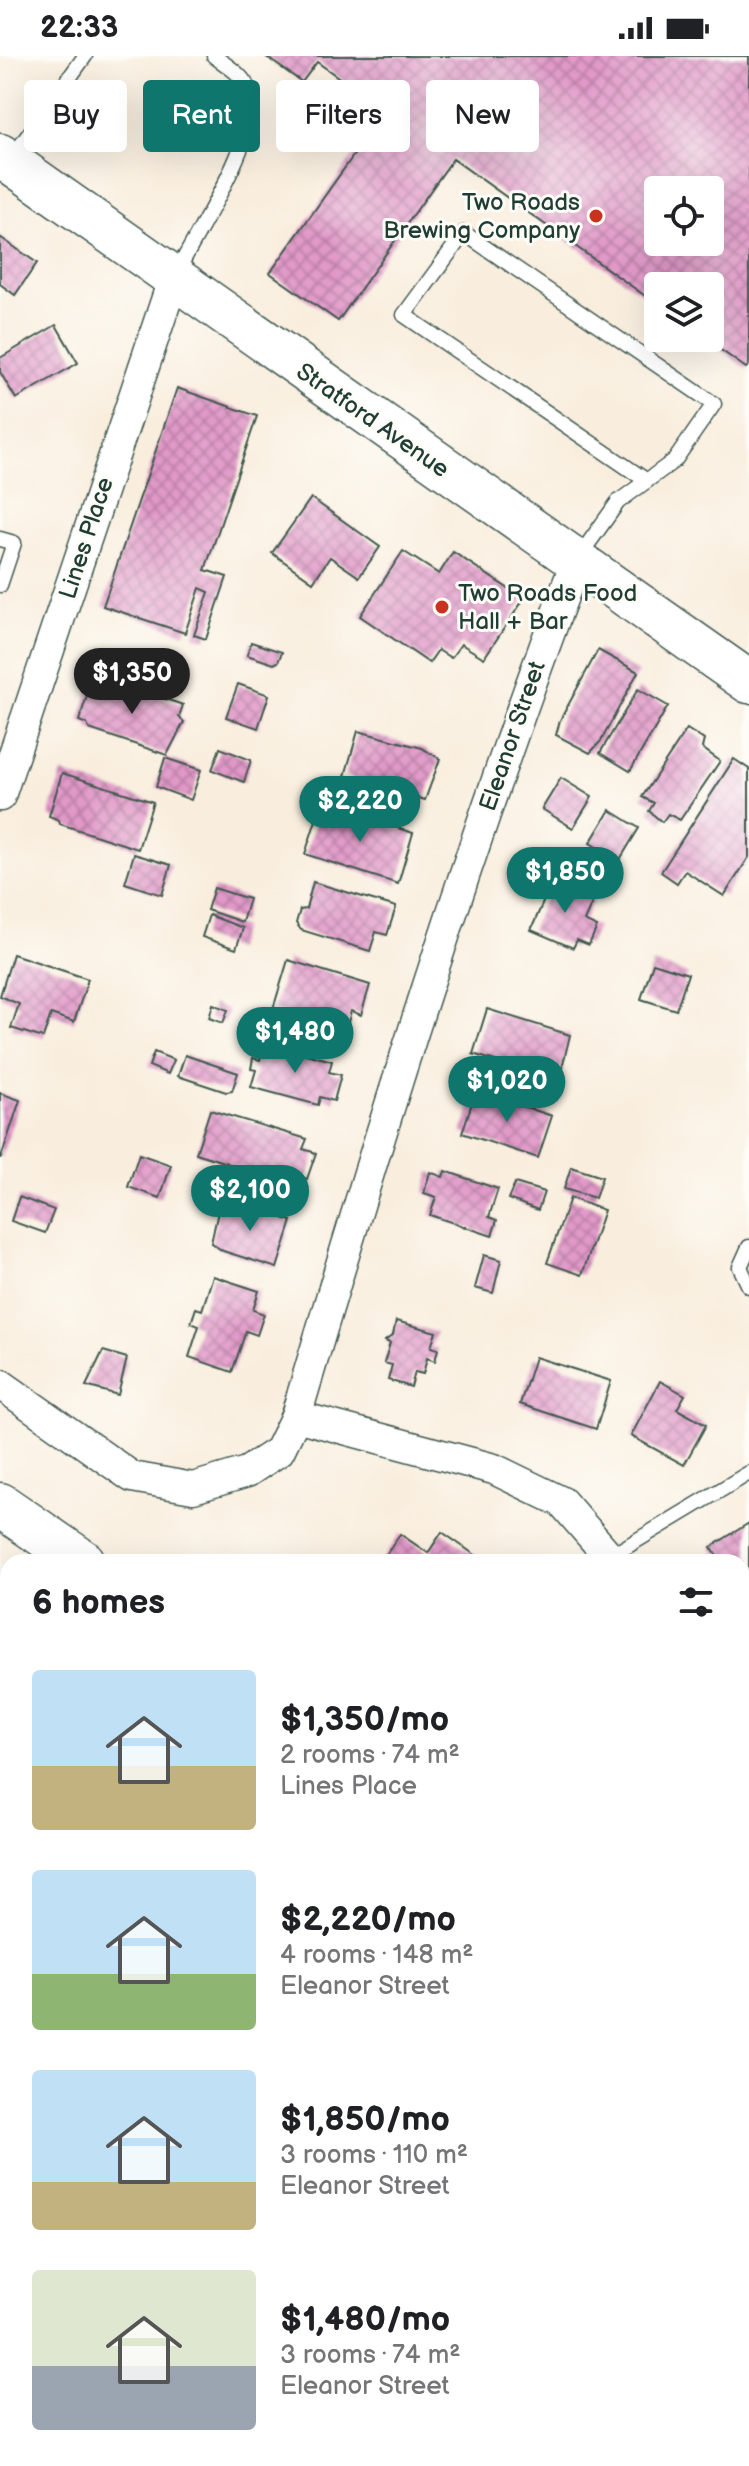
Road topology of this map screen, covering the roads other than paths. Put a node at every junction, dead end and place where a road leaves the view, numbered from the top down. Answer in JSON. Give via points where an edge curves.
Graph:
{"nodes":[{"id":1,"x":85,"y":56,"type":"edge"},
{"id":2,"x":214,"y":56,"type":"edge"},
{"id":3,"x":4,"y":159,"type":"edge"},
{"id":4,"x":173,"y":280,"type":"junction"},
{"id":5,"x":647,"y":481,"type":"junction"},
{"id":6,"x":0,"y":539,"type":"edge"},
{"id":7,"x":576,"y":562,"type":"junction"},
{"id":8,"x":0,"y":585,"type":"edge"},
{"id":9,"x":749,"y":682,"type":"edge"},
{"id":10,"x":0,"y":796,"type":"edge"},
{"id":11,"x":749,"y":1247,"type":"edge"},
{"id":12,"x":749,"y":1286,"type":"edge"},
{"id":13,"x":0,"y":1384,"type":"edge"},
{"id":14,"x":296,"y":1416,"type":"junction"},
{"id":15,"x":749,"y":1473,"type":"edge"},
{"id":16,"x":0,"y":1505,"type":"edge"},
{"id":17,"x":71,"y":1554,"type":"edge"},
{"id":18,"x":609,"y":1554,"type":"edge"},
{"id":19,"x":621,"y":1554,"type":"edge"}],
"edges":[{"from":1,"to":3,"type":"lane"},
{"from":2,"to":4,"type":"lane","via":[[242,77],[253,113],[239,156]]},
{"from":3,"to":4,"type":"main road","name":"Stratford Avenue"},
{"from":4,"to":7,"type":"main road","name":"Stratford Avenue"},
{"from":4,"to":10,"type":"street","name":"Lines Place"},
{"from":5,"to":5,"type":"lane","via":[[675,460],[714,404],[464,233],[404,315]]},
{"from":5,"to":7,"type":"lane","via":[[618,502]]},
{"from":6,"to":8,"type":"lane","via":[[14,543]]},
{"from":7,"to":9,"type":"main road","name":"Stratford Avenue"},
{"from":7,"to":14,"type":"street","name":"Eleanor Street","via":[[525,693],[395,1079]]},
{"from":11,"to":12,"type":"lane","via":[[740,1267]]},
{"from":13,"to":14,"type":"street","via":[[132,1477],[193,1488],[247,1472],[279,1451]]},
{"from":14,"to":18,"type":"street","via":[[494,1469],[562,1502]]},
{"from":15,"to":19,"type":"lane"},
{"from":16,"to":17,"type":"highway"}]}
